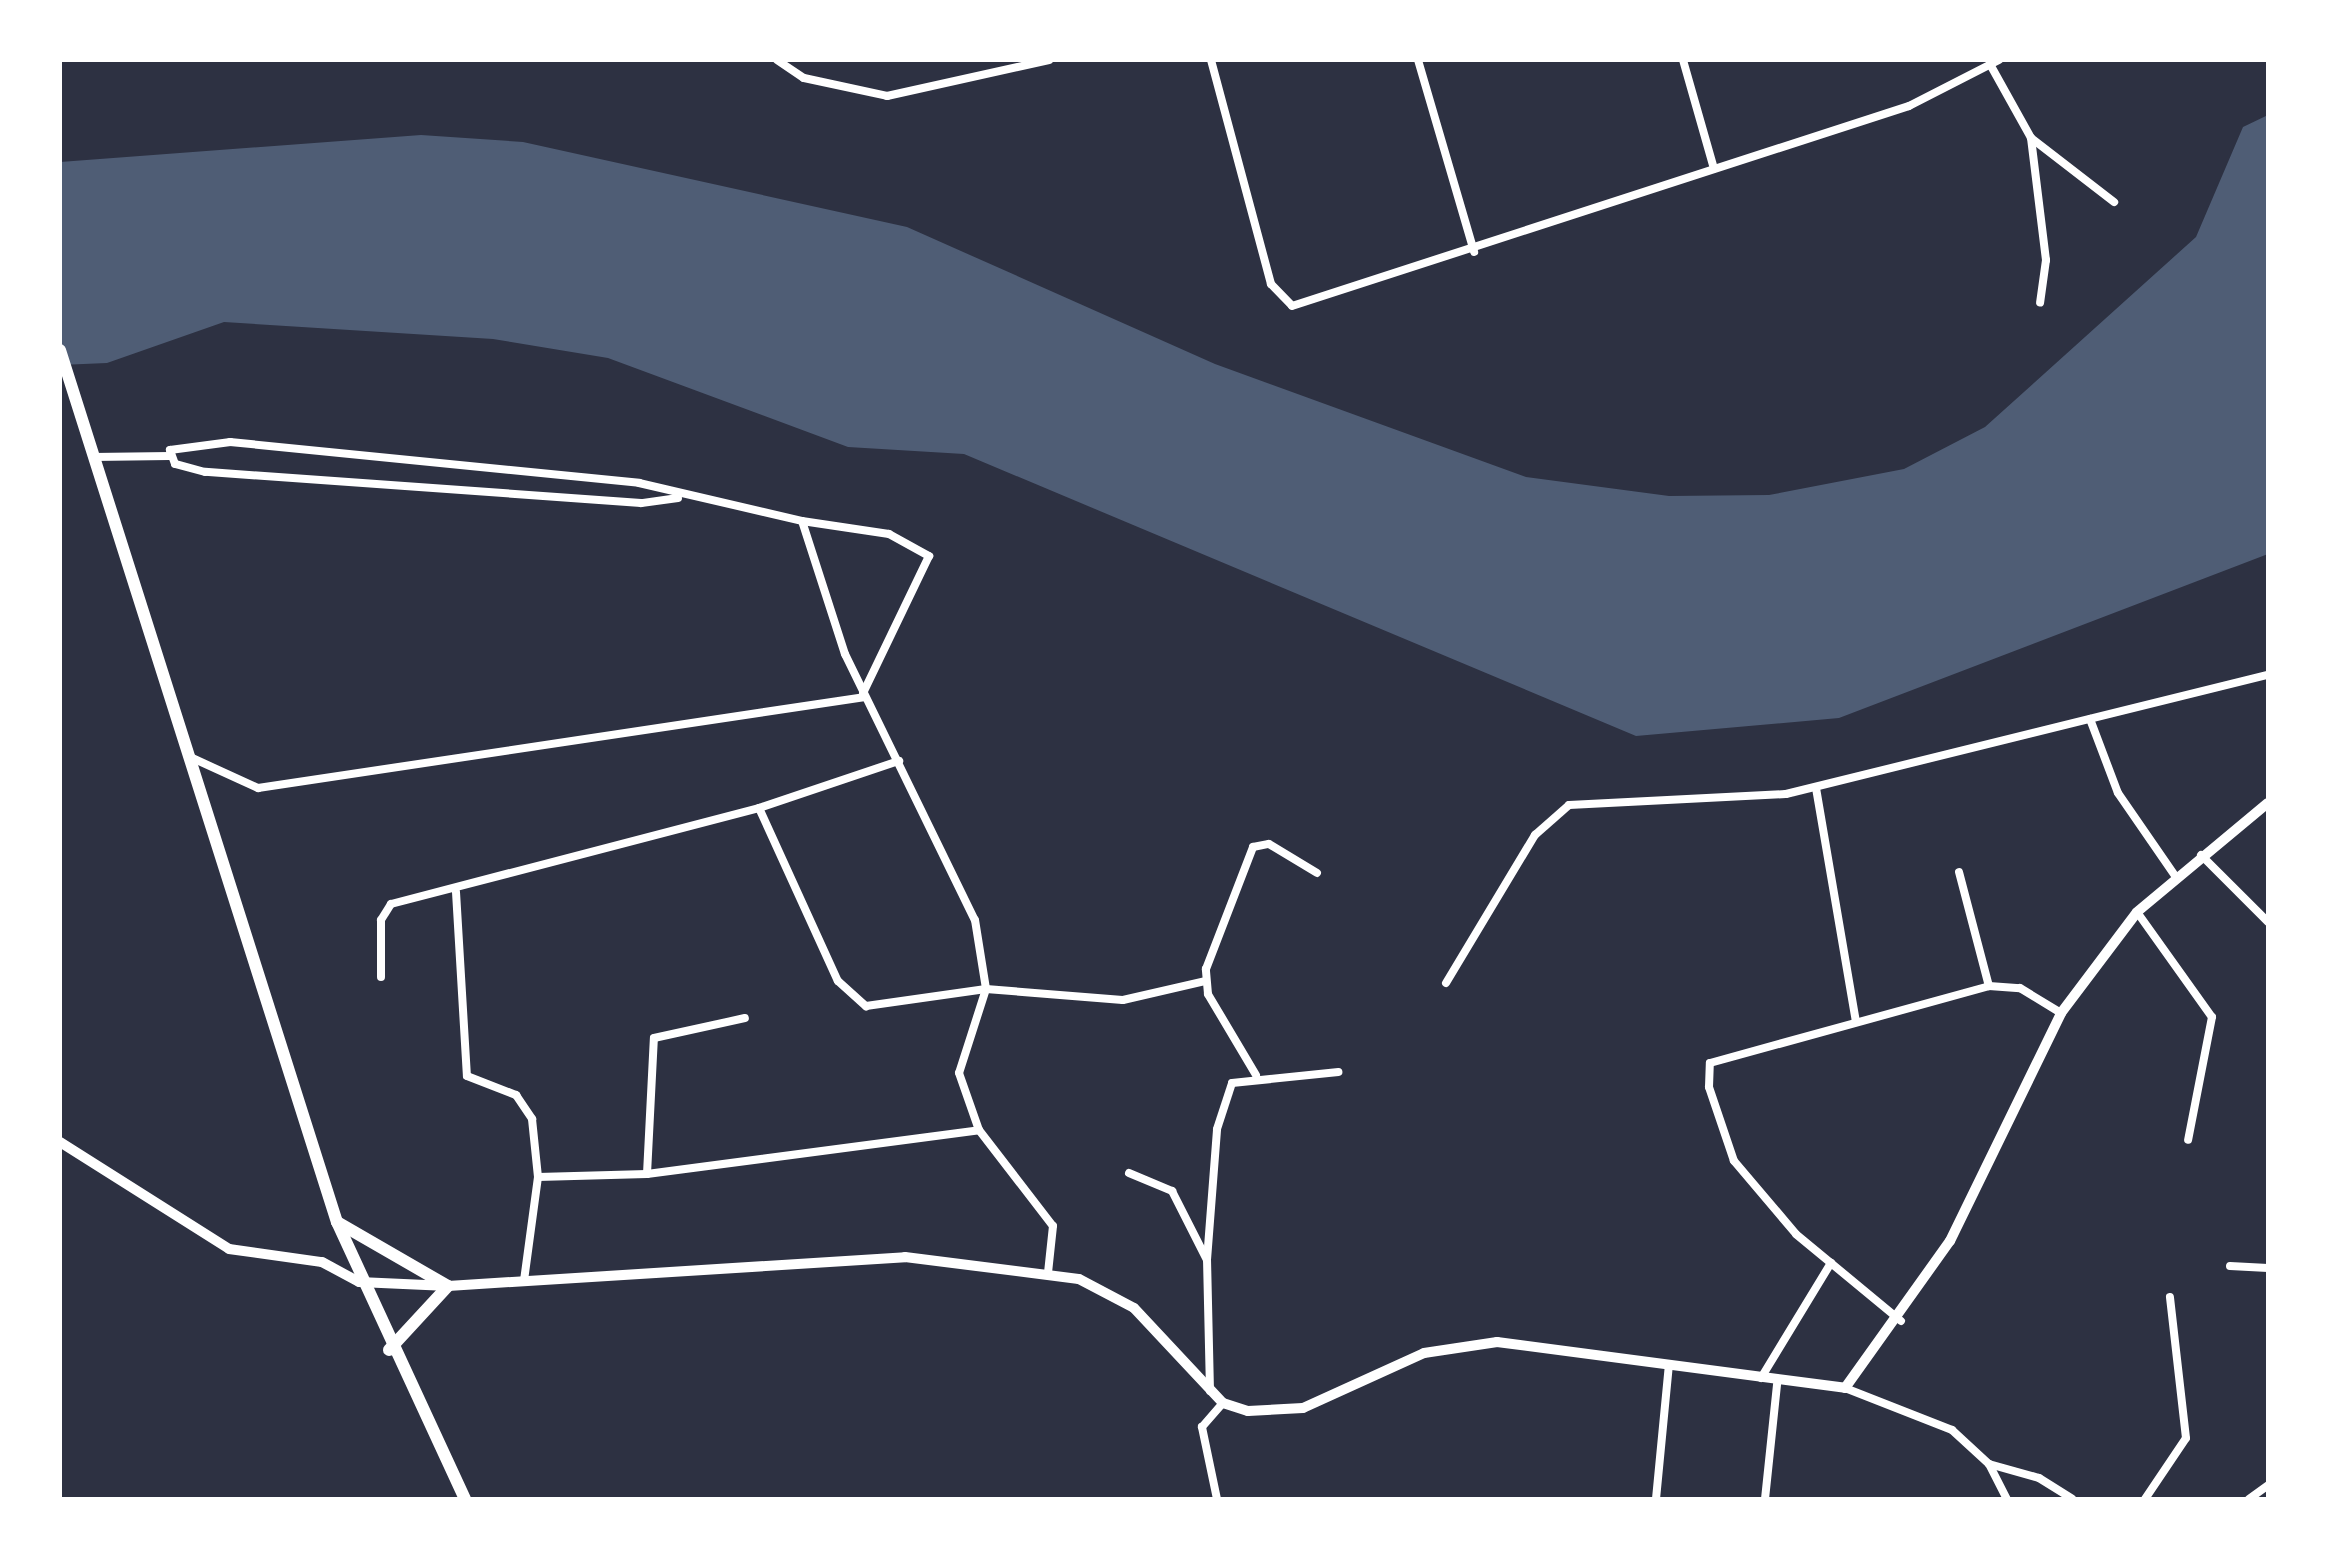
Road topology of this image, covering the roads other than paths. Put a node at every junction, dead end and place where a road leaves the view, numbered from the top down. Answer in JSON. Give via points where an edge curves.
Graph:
{"nodes":[{"id":1,"x":777,"y":60,"type":"edge"},
{"id":2,"x":1050,"y":60,"type":"edge"},
{"id":3,"x":1211,"y":60,"type":"edge"},
{"id":4,"x":1418,"y":60,"type":"edge"},
{"id":5,"x":1683,"y":60,"type":"edge"},
{"id":6,"x":1995,"y":63,"type":"edge"},
{"id":7,"x":2030,"y":138,"type":"junction"},
{"id":8,"x":1714,"y":169,"type":"junction"},
{"id":9,"x":2114,"y":202,"type":"dead end"},
{"id":10,"x":1474,"y":252,"type":"junction"},
{"id":11,"x":2040,"y":303,"type":"dead end"},
{"id":12,"x":60,"y":350,"type":"edge"},
{"id":13,"x":170,"y":456,"type":"junction"},
{"id":14,"x":93,"y":457,"type":"junction"},
{"id":15,"x":678,"y":498,"type":"junction"},
{"id":16,"x":802,"y":521,"type":"junction"},
{"id":17,"x":2268,"y":675,"type":"edge"},
{"id":18,"x":864,"y":695,"type":"junction"},
{"id":19,"x":2090,"y":719,"type":"junction"},
{"id":20,"x":186,"y":755,"type":"junction"},
{"id":21,"x":900,"y":760,"type":"junction"},
{"id":22,"x":1816,"y":788,"type":"junction"},
{"id":23,"x":2268,"y":802,"type":"edge"},
{"id":24,"x":759,"y":808,"type":"junction"},
{"id":25,"x":2201,"y":855,"type":"junction"},
{"id":26,"x":1959,"y":872,"type":"dead end"},
{"id":27,"x":1317,"y":873,"type":"dead end"},
{"id":28,"x":2176,"y":877,"type":"junction"},
{"id":29,"x":456,"y":892,"type":"junction"},
{"id":30,"x":2137,"y":912,"type":"junction"},
{"id":31,"x":2268,"y":922,"type":"edge"},
{"id":32,"x":381,"y":976,"type":"dead end"},
{"id":33,"x":1205,"y":981,"type":"junction"},
{"id":34,"x":1446,"y":983,"type":"dead end"},
{"id":35,"x":1989,"y":986,"type":"junction"},
{"id":36,"x":986,"y":989,"type":"junction"},
{"id":37,"x":2061,"y":1013,"type":"junction"},
{"id":38,"x":745,"y":1018,"type":"dead end"},
{"id":39,"x":1856,"y":1022,"type":"junction"},
{"id":40,"x":1338,"y":1072,"type":"dead end"},
{"id":41,"x":1256,"y":1075,"type":"junction"},
{"id":42,"x":979,"y":1130,"type":"junction"},
{"id":43,"x":2188,"y":1140,"type":"dead end"},
{"id":44,"x":60,"y":1142,"type":"edge"},
{"id":45,"x":1128,"y":1172,"type":"dead end"},
{"id":46,"x":647,"y":1174,"type":"junction"},
{"id":47,"x":538,"y":1177,"type":"junction"},
{"id":48,"x":337,"y":1222,"type":"junction"},
{"id":49,"x":1207,"y":1260,"type":"junction"},
{"id":50,"x":1831,"y":1263,"type":"junction"},
{"id":51,"x":2230,"y":1266,"type":"dead end"},
{"id":52,"x":2268,"y":1268,"type":"edge"},
{"id":53,"x":1048,"y":1273,"type":"junction"},
{"id":54,"x":524,"y":1280,"type":"junction"},
{"id":55,"x":359,"y":1282,"type":"junction"},
{"id":56,"x":448,"y":1286,"type":"junction"},
{"id":57,"x":2170,"y":1297,"type":"dead end"},
{"id":58,"x":1900,"y":1321,"type":"junction"},
{"id":59,"x":389,"y":1350,"type":"junction"},
{"id":60,"x":1669,"y":1365,"type":"junction"},
{"id":61,"x":1759,"y":1382,"type":"junction"},
{"id":62,"x":1776,"y":1384,"type":"junction"},
{"id":63,"x":1845,"y":1388,"type":"junction"},
{"id":64,"x":1210,"y":1391,"type":"junction"},
{"id":65,"x":1223,"y":1403,"type":"junction"},
{"id":66,"x":1989,"y":1464,"type":"junction"},
{"id":67,"x":2268,"y":1485,"type":"edge"},
{"id":68,"x":466,"y":1499,"type":"edge"},
{"id":69,"x":1217,"y":1499,"type":"edge"},
{"id":70,"x":1656,"y":1499,"type":"edge"},
{"id":71,"x":1765,"y":1499,"type":"edge"},
{"id":72,"x":2007,"y":1499,"type":"edge"},
{"id":73,"x":2072,"y":1499,"type":"edge"},
{"id":74,"x":2144,"y":1499,"type":"edge"},
{"id":75,"x":2249,"y":1499,"type":"edge"}],
"edges":[{"from":1,"to":2,"type":"street","via":[[804,78],[862,94],[915,93]]},
{"from":3,"to":10,"type":"street","via":[[1273,290],[1287,306]]},
{"from":4,"to":10,"type":"street"},
{"from":5,"to":8,"type":"street"},
{"from":6,"to":7,"type":"street"},
{"from":6,"to":8,"type":"street","via":[[1909,106]]},
{"from":7,"to":9,"type":"street"},
{"from":7,"to":11,"type":"street","via":[[2046,260]]},
{"from":8,"to":10,"type":"street"},
{"from":12,"to":14,"type":"main road"},
{"from":13,"to":14,"type":"street"},
{"from":13,"to":15,"type":"street","via":[[184,468],[279,479],[641,503]]},
{"from":13,"to":15,"type":"street","via":[[176,442],[230,442],[639,483]]},
{"from":14,"to":20,"type":"main road"},
{"from":15,"to":16,"type":"street"},
{"from":16,"to":18,"type":"street"},
{"from":16,"to":18,"type":"street","via":[[889,534],[929,556]]},
{"from":17,"to":19,"type":"street"},
{"from":18,"to":20,"type":"street","via":[[258,788]]},
{"from":18,"to":21,"type":"street"},
{"from":19,"to":22,"type":"street"},
{"from":19,"to":28,"type":"street","via":[[2118,793]]},
{"from":20,"to":48,"type":"main road"},
{"from":21,"to":24,"type":"street"},
{"from":21,"to":36,"type":"street","via":[[970,907]]},
{"from":22,"to":34,"type":"street","via":[[1632,796],[1558,810]]},
{"from":22,"to":39,"type":"street"},
{"from":23,"to":25,"type":"street"},
{"from":24,"to":29,"type":"street","via":[[567,853]]},
{"from":24,"to":36,"type":"street","via":[[855,1001],[894,1007]]},
{"from":25,"to":28,"type":"street"},
{"from":25,"to":31,"type":"street"},
{"from":26,"to":35,"type":"street"},
{"from":27,"to":33,"type":"street","via":[[1269,844],[1253,848]]},
{"from":28,"to":30,"type":"street"},
{"from":29,"to":32,"type":"street","via":[[386,907]]},
{"from":29,"to":47,"type":"street","via":[[466,1076],[528,1109]]},
{"from":30,"to":37,"type":"street"},
{"from":30,"to":43,"type":"street","via":[[2212,1017]]},
{"from":33,"to":36,"type":"street","via":[[1114,1000]]},
{"from":33,"to":41,"type":"street"},
{"from":35,"to":37,"type":"street","via":[[2020,988]]},
{"from":35,"to":39,"type":"street"},
{"from":36,"to":42,"type":"street","via":[[960,1073]]},
{"from":37,"to":58,"type":"street","via":[[1950,1241]]},
{"from":38,"to":46,"type":"street","via":[[654,1038]]},
{"from":39,"to":50,"type":"street","via":[[1726,1054],[1708,1075],[1734,1161]]},
{"from":40,"to":41,"type":"street","via":[[1313,1080]]},
{"from":41,"to":49,"type":"street","via":[[1232,1083],[1217,1129]]},
{"from":42,"to":46,"type":"street"},
{"from":42,"to":53,"type":"street","via":[[1054,1226]]},
{"from":44,"to":55,"type":"street","via":[[228,1249],[322,1262]]},
{"from":45,"to":49,"type":"street","via":[[1172,1191]]},
{"from":46,"to":47,"type":"street"},
{"from":47,"to":54,"type":"street"},
{"from":48,"to":55,"type":"main road"},
{"from":48,"to":56,"type":"main road"},
{"from":49,"to":64,"type":"street"},
{"from":50,"to":58,"type":"street"},
{"from":50,"to":61,"type":"street"},
{"from":51,"to":52,"type":"street"},
{"from":53,"to":54,"type":"street","via":[[905,1256]]},
{"from":53,"to":64,"type":"street","via":[[1100,1286],[1134,1308]]},
{"from":54,"to":56,"type":"street"},
{"from":55,"to":56,"type":"street"},
{"from":55,"to":59,"type":"main road"},
{"from":56,"to":59,"type":"main road"},
{"from":57,"to":74,"type":"street","via":[[2186,1438]]},
{"from":58,"to":63,"type":"street"},
{"from":59,"to":68,"type":"main road"},
{"from":60,"to":61,"type":"street"},
{"from":60,"to":65,"type":"street","via":[[1497,1342],[1424,1353],[1303,1408]]},
{"from":60,"to":70,"type":"street"},
{"from":61,"to":62,"type":"street"},
{"from":62,"to":63,"type":"street"},
{"from":62,"to":71,"type":"street"},
{"from":63,"to":66,"type":"street","via":[[1952,1430]]},
{"from":64,"to":65,"type":"street"},
{"from":65,"to":69,"type":"street","via":[[1202,1427]]},
{"from":66,"to":72,"type":"street"},
{"from":66,"to":73,"type":"street","via":[[2039,1478]]},
{"from":67,"to":75,"type":"street"}]}
